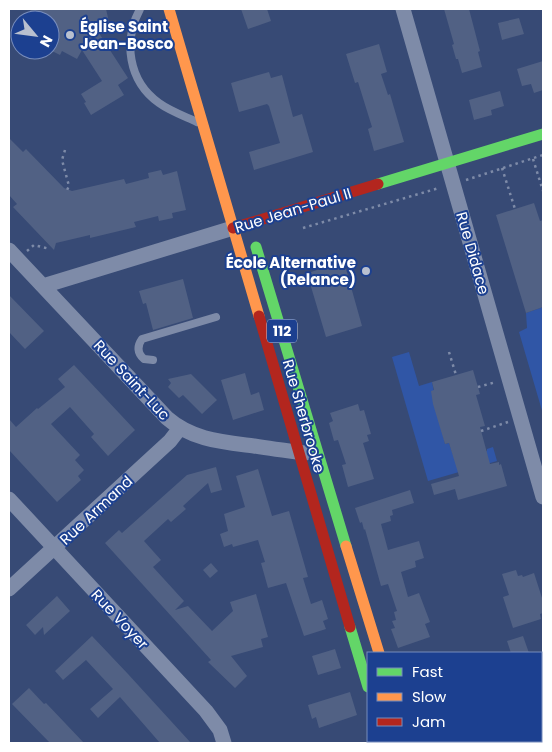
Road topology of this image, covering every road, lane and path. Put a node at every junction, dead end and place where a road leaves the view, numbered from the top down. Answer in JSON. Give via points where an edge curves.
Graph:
{"nodes":[{"id":1,"x":140,"y":9,"type":"edge"},
{"id":2,"x":169,"y":9,"type":"edge"},
{"id":3,"x":403,"y":9,"type":"edge"},
{"id":4,"x":203,"y":124,"type":"junction"},
{"id":5,"x":543,"y":134,"type":"edge"},
{"id":6,"x":65,"y":150,"type":"dead end"},
{"id":7,"x":533,"y":159,"type":"dead end"},
{"id":8,"x":448,"y":163,"type":"junction"},
{"id":9,"x":502,"y":168,"type":"dead end"},
{"id":10,"x":67,"y":190,"type":"dead end"},
{"id":11,"x":543,"y":191,"type":"edge"},
{"id":12,"x":515,"y":209,"type":"dead end"},
{"id":13,"x":248,"y":220,"type":"junction"},
{"id":14,"x":233,"y":228,"type":"junction"},
{"id":15,"x":50,"y":249,"type":"dead end"},
{"id":16,"x":13,"y":254,"type":"edge"},
{"id":17,"x":312,"y":275,"type":"dead end"},
{"id":18,"x":43,"y":286,"type":"junction"},
{"id":19,"x":269,"y":287,"type":"junction"},
{"id":20,"x":216,"y":317,"type":"dead end"},
{"id":21,"x":449,"y":352,"type":"dead end"},
{"id":22,"x":153,"y":360,"type":"dead end"},
{"id":23,"x":456,"y":375,"type":"dead end"},
{"id":24,"x":509,"y":378,"type":"junction"},
{"id":25,"x":478,"y":388,"type":"dead end"},
{"id":26,"x":520,"y":419,"type":"junction"},
{"id":27,"x":180,"y":428,"type":"junction"},
{"id":28,"x":481,"y":431,"type":"dead end"},
{"id":29,"x":299,"y":452,"type":"junction"},
{"id":30,"x":318,"y":454,"type":"junction"},
{"id":31,"x":543,"y":497,"type":"edge"},
{"id":32,"x":9,"y":499,"type":"edge"},
{"id":33,"x":54,"y":548,"type":"junction"},
{"id":34,"x":9,"y":589,"type":"edge"},
{"id":35,"x":379,"y":652,"type":"edge"},
{"id":36,"x":367,"y":684,"type":"edge"},
{"id":37,"x":224,"y":743,"type":"edge"}],
"edges":[{"from":1,"to":4,"type":"lane","via":[[132,26],[130,42],[138,78],[158,102]]},
{"from":2,"to":4,"type":"main road","name":"Rue Sherbrooke","number":"112"},
{"from":3,"to":8,"type":"street","name":"Rue Didace"},
{"from":4,"to":14,"type":"main road","name":"Rue Sherbrooke","number":"112"},
{"from":5,"to":8,"type":"main road","name":"Rue Jean-Paul II"},
{"from":6,"to":10,"type":"path","via":[[62,160],[69,186]]},
{"from":7,"to":11,"type":"path"},
{"from":8,"to":13,"type":"main road","name":"Rue Jean-Paul II"},
{"from":8,"to":24,"type":"street","name":"Rue Didace"},
{"from":9,"to":12,"type":"path"},
{"from":13,"to":14,"type":"main road","name":"Rue Jean-Paul II"},
{"from":13,"to":19,"type":"main road","name":"Rue Sherbrooke","number":"112"},
{"from":14,"to":18,"type":"street","name":"Rue Jean-Paul II"},
{"from":14,"to":29,"type":"main road","name":"Rue Sherbrooke","number":"112"},
{"from":15,"to":16,"type":"path","via":[[34,244]]},
{"from":16,"to":18,"type":"street","name":"Rue Saint-Luc"},
{"from":17,"to":19,"type":"path"},
{"from":18,"to":27,"type":"street","name":"Rue Saint-Luc"},
{"from":19,"to":30,"type":"main road","name":"Rue Sherbrooke","number":"112"},
{"from":20,"to":22,"type":"lane","via":[[142,339],[139,352],[144,358]]},
{"from":21,"to":23,"type":"path"},
{"from":24,"to":25,"type":"path"},
{"from":24,"to":26,"type":"street","name":"Rue Didace"},
{"from":26,"to":28,"type":"path"},
{"from":26,"to":31,"type":"street","name":"Rue Didace"},
{"from":27,"to":29,"type":"street","name":"Rue Saint-Luc","via":[[215,441]]},
{"from":27,"to":33,"type":"street","name":"Rue Armand","via":[[170,441]]},
{"from":29,"to":30,"type":"street","name":"Rue Saint-Luc"},
{"from":29,"to":36,"type":"main road","name":"Rue Sherbrooke","number":"112"},
{"from":30,"to":35,"type":"main road","name":"Rue Sherbrooke","number":"112"},
{"from":32,"to":33,"type":"street","name":"Rue Voyer"},
{"from":33,"to":34,"type":"street","name":"Rue Armand"},
{"from":33,"to":37,"type":"street","name":"Rue Voyer","via":[[206,711],[220,730]]}]}
